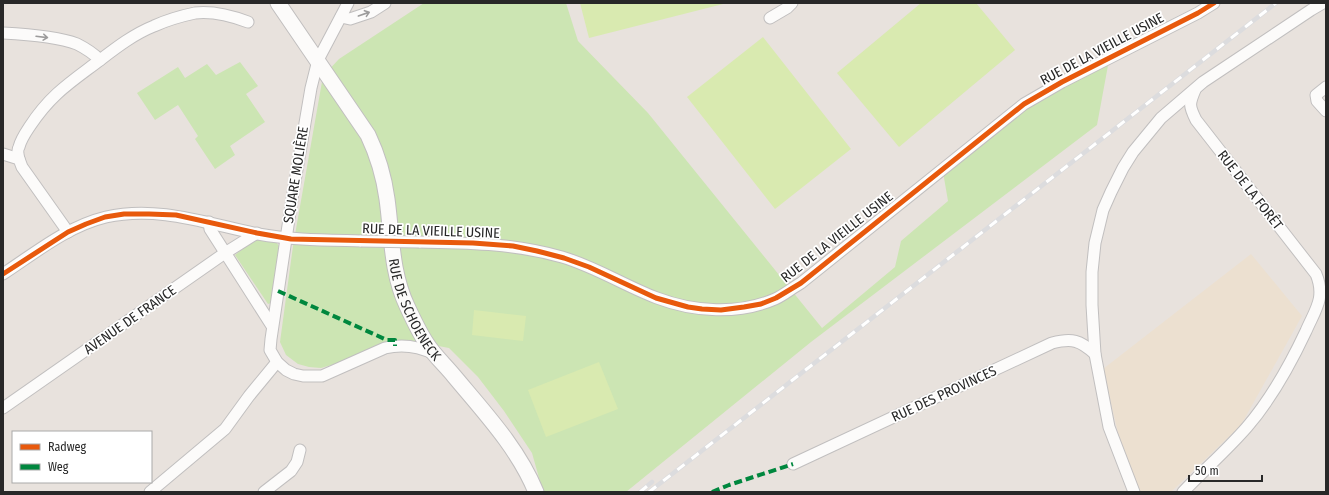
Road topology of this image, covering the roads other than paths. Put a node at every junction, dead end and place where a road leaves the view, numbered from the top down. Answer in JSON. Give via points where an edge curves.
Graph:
{"nodes":[{"id":1,"x":278,"y":3,"type":"edge"},
{"id":2,"x":348,"y":3,"type":"edge"},
{"id":3,"x":385,"y":3,"type":"edge"},
{"id":4,"x":792,"y":3,"type":"edge"},
{"id":5,"x":1214,"y":3,"type":"edge"},
{"id":6,"x":1323,"y":3,"type":"edge"},
{"id":7,"x":1308,"y":6,"type":"edge"},
{"id":8,"x":341,"y":17,"type":"junction"},
{"id":9,"x":770,"y":18,"type":"dead end"},
{"id":10,"x":248,"y":22,"type":"dead end"},
{"id":11,"x":3,"y":33,"type":"edge"},
{"id":12,"x":100,"y":60,"type":"junction"},
{"id":13,"x":318,"y":60,"type":"junction"},
{"id":14,"x":1196,"y":87,"type":"junction"},
{"id":15,"x":1326,"y":87,"type":"edge"},
{"id":16,"x":1326,"y":111,"type":"edge"},
{"id":17,"x":3,"y":154,"type":"edge"},
{"id":18,"x":20,"y":163,"type":"junction"},
{"id":19,"x":209,"y":222,"type":"junction"},
{"id":20,"x":68,"y":232,"type":"junction"},
{"id":21,"x":257,"y":233,"type":"junction"},
{"id":22,"x":286,"y":238,"type":"junction"},
{"id":23,"x":225,"y":253,"type":"junction"},
{"id":24,"x":3,"y":274,"type":"edge"},
{"id":25,"x":1323,"y":291,"type":"edge"},
{"id":26,"x":272,"y":326,"type":"junction"},
{"id":27,"x":435,"y":354,"type":"junction"},
{"id":28,"x":1095,"y":354,"type":"junction"},
{"id":29,"x":277,"y":362,"type":"junction"},
{"id":30,"x":3,"y":408,"type":"edge"},
{"id":31,"x":300,"y":450,"type":"dead end"},
{"id":32,"x":793,"y":464,"type":"dead end"},
{"id":33,"x":150,"y":492,"type":"edge"},
{"id":34,"x":264,"y":492,"type":"edge"},
{"id":35,"x":536,"y":492,"type":"edge"},
{"id":36,"x":1134,"y":492,"type":"edge"},
{"id":37,"x":1183,"y":492,"type":"edge"}],
"edges":[{"from":1,"to":13,"type":"main road","name":"RUE DE SCHOENECK"},
{"from":2,"to":8,"type":"street","name":"SQUARE MOLIÈRE"},
{"from":8,"to":3,"type":"street","one_way":true,"via":[[350,19],[371,12]]},
{"from":4,"to":9,"type":"street"},
{"from":5,"to":22,"type":"street","name":"RUE DE LA VIEILLE USINE","bridge":true,"via":[[1024,104],[801,283],[760,304],[721,310],[673,304],[589,267],[551,254],[513,246],[473,242]]},
{"from":6,"to":7,"type":"street"},
{"from":7,"to":14,"type":"street"},
{"from":8,"to":13,"type":"street","name":"SQUARE MOLIÈRE"},
{"from":10,"to":12,"type":"street","via":[[217,14],[196,13],[179,17],[138,34]]},
{"from":11,"to":12,"type":"street","one_way":true,"via":[[77,44]]},
{"from":12,"to":18,"type":"street","via":[[72,80],[41,110],[18,148]]},
{"from":13,"to":22,"type":"street","name":"SQUARE MOLIÈRE"},
{"from":13,"to":27,"type":"main road","name":"RUE DE SCHOENECK","via":[[368,135],[378,155],[387,199],[393,258],[400,288],[416,325]]},
{"from":14,"to":25,"type":"street","name":"RUE DE LA FORÊT","via":[[1190,103],[1196,120],[1316,274]]},
{"from":14,"to":28,"type":"street","via":[[1161,118],[1134,152],[1103,210],[1095,242],[1092,272]]},
{"from":15,"to":16,"type":"street","via":[[1316,95],[1317,101]]},
{"from":17,"to":18,"type":"street"},
{"from":18,"to":20,"type":"street"},
{"from":19,"to":20,"type":"street","name":"SQUARE MOLIÈRE","via":[[176,215],[124,214],[105,217]]},
{"from":19,"to":21,"type":"street","name":"SQUARE MOLIÈRE"},
{"from":19,"to":23,"type":"street","via":[[210,230]]},
{"from":20,"to":24,"type":"street","name":"SQUARE MOLIÈRE"},
{"from":21,"to":22,"type":"street","name":"SQUARE MOLIÈRE"},
{"from":21,"to":23,"type":"street","name":"AVENUE DE FRANCE"},
{"from":22,"to":26,"type":"street"},
{"from":23,"to":26,"type":"street"},
{"from":23,"to":30,"type":"street","name":"AVENUE DE FRANCE"},
{"from":25,"to":37,"type":"street","via":[[1299,346],[1266,401],[1248,426]]},
{"from":26,"to":29,"type":"street","via":[[270,350]]},
{"from":27,"to":29,"type":"street","via":[[418,347],[385,348],[322,376],[294,374]]},
{"from":27,"to":35,"type":"main road","name":"RUE DE SCHOENECK","via":[[516,454]]},
{"from":28,"to":32,"type":"street","name":"RUE DES PROVINCES","via":[[1078,341],[1052,343]]},
{"from":28,"to":36,"type":"street","via":[[1109,427]]},
{"from":29,"to":33,"type":"street","via":[[225,428]]},
{"from":31,"to":34,"type":"street","via":[[291,471]]}]}
